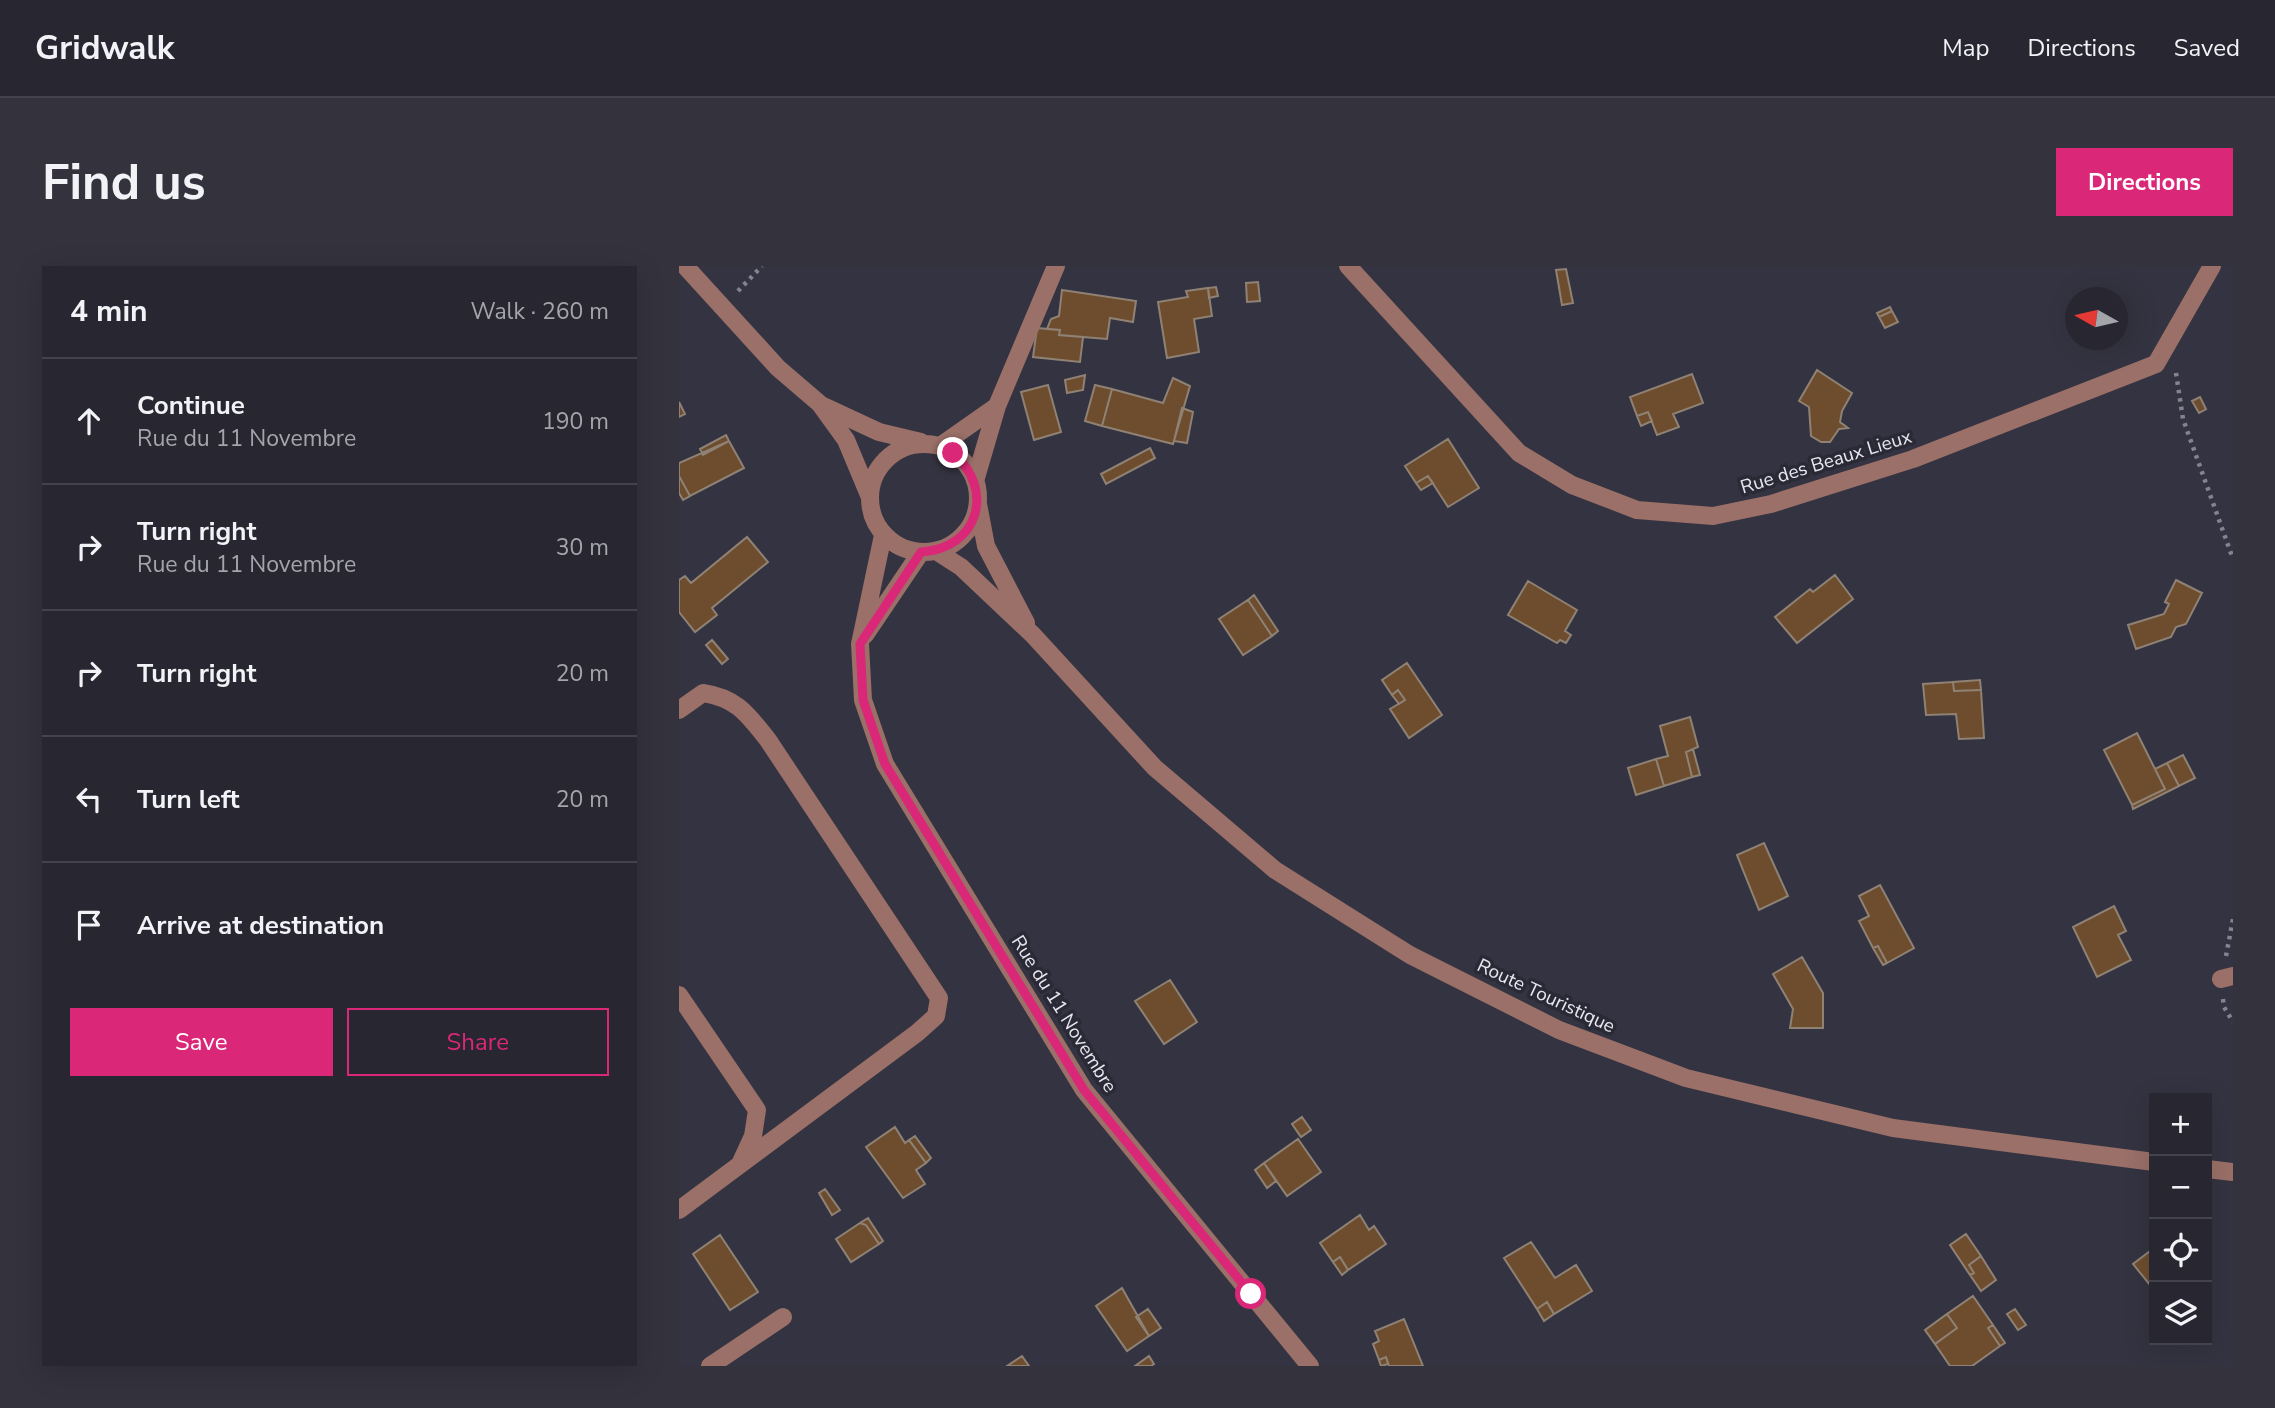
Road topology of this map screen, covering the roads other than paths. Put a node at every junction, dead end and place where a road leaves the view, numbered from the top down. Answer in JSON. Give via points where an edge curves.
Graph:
{"nodes":[{"id":1,"x":685,"y":266,"type":"edge"},
{"id":2,"x":1056,"y":266,"type":"edge"},
{"id":3,"x":1348,"y":266,"type":"edge"},
{"id":4,"x":2212,"y":266,"type":"edge"},
{"id":5,"x":820,"y":404,"type":"junction"},
{"id":6,"x":997,"y":406,"type":"junction"},
{"id":7,"x":933,"y":445,"type":"junction"},
{"id":8,"x":975,"y":481,"type":"junction"},
{"id":9,"x":870,"y":495,"type":"junction"},
{"id":10,"x":978,"y":501,"type":"junction"},
{"id":11,"x":883,"y":535,"type":"junction"},
{"id":12,"x":928,"y":552,"type":"junction"},
{"id":13,"x":1033,"y":635,"type":"junction"},
{"id":14,"x":860,"y":644,"type":"junction"},
{"id":15,"x":679,"y":710,"type":"edge"},
{"id":16,"x":679,"y":995,"type":"edge"},
{"id":17,"x":2149,"y":1161,"type":"edge"},
{"id":18,"x":739,"y":1165,"type":"junction"},
{"id":19,"x":2212,"y":1169,"type":"edge"},
{"id":20,"x":2233,"y":1172,"type":"edge"},
{"id":21,"x":679,"y":1210,"type":"edge"},
{"id":22,"x":783,"y":1317,"type":"dead end"},
{"id":23,"x":711,"y":1366,"type":"edge"},
{"id":24,"x":1310,"y":1366,"type":"edge"}],
"edges":[{"from":1,"to":5,"type":"street","via":[[778,368]]},
{"from":2,"to":6,"type":"street"},
{"from":3,"to":4,"type":"street","name":"Rue des Beaux Lieux","via":[[1519,453],[1572,485],[1637,510],[1713,516],[1784,500],[1913,459],[2156,365]]},
{"from":5,"to":7,"type":"street","via":[[879,432]]},
{"from":5,"to":9,"type":"street","via":[[846,440]]},
{"from":6,"to":7,"type":"street"},
{"from":6,"to":8,"type":"street"},
{"from":7,"to":8,"type":"street","via":[[964,462]]},
{"from":7,"to":9,"type":"street","via":[[909,446],[894,453],[873,479]]},
{"from":8,"to":10,"type":"street"},
{"from":9,"to":11,"type":"street","via":[[873,516]]},
{"from":10,"to":12,"type":"street","via":[[965,533],[952,545]]},
{"from":10,"to":13,"type":"street","name":"Route Touristique","via":[[986,546]]},
{"from":11,"to":12,"type":"street","via":[[894,544]]},
{"from":11,"to":14,"type":"street","name":"Rue du 11 Novembre"},
{"from":12,"to":13,"type":"street","name":"Route Touristique","via":[[961,567]]},
{"from":12,"to":14,"type":"street"},
{"from":13,"to":17,"type":"street","name":"Route Touristique","via":[[1156,768],[1275,870],[1410,956],[1559,1030],[1686,1078],[1893,1128]]},
{"from":14,"to":24,"type":"street","name":"Rue du 11 Novembre","via":[[863,700],[885,764],[1084,1090]]},
{"from":15,"to":18,"type":"street","via":[[703,693],[722,695],[741,705],[939,998],[936,1016],[917,1033]]},
{"from":16,"to":18,"type":"street","via":[[757,1110],[753,1136]]},
{"from":18,"to":21,"type":"street"},
{"from":19,"to":20,"type":"street"},
{"from":22,"to":23,"type":"street"}]}
